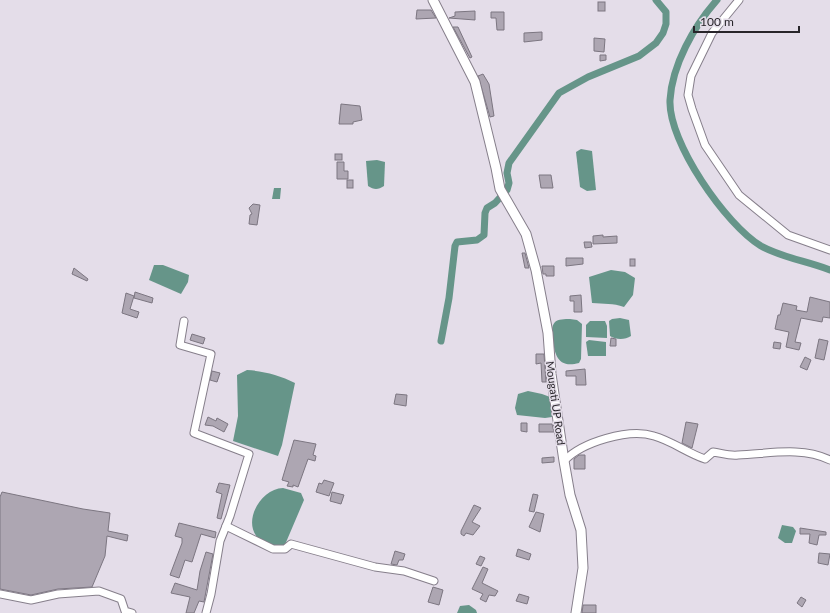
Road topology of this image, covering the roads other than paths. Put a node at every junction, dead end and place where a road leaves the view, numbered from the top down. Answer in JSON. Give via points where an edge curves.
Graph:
{"nodes":[{"id":1,"x":433,"y":0,"type":"edge"},
{"id":2,"x":739,"y":0,"type":"edge"},
{"id":3,"x":830,"y":250,"type":"edge"},
{"id":4,"x":184,"y":321,"type":"dead end"},
{"id":5,"x":830,"y":460,"type":"edge"},
{"id":6,"x":564,"y":461,"type":"junction"},
{"id":7,"x":226,"y":526,"type":"junction"},
{"id":8,"x":434,"y":581,"type":"dead end"},
{"id":9,"x":0,"y":594,"type":"edge"},
{"id":10,"x":132,"y":613,"type":"edge"},
{"id":11,"x":206,"y":613,"type":"edge"},
{"id":12,"x":576,"y":613,"type":"edge"}],
"edges":[{"from":1,"to":6,"type":"street","name":"Mougati UP Road","via":[[475,82],[500,189],[526,234],[548,333],[551,374]]},
{"from":2,"to":3,"type":"street","via":[[712,33],[691,76],[688,95],[692,109],[705,144],[739,195],[788,235]]},
{"from":4,"to":7,"type":"street","via":[[180,345],[211,354],[194,433],[249,454]]},
{"from":5,"to":6,"type":"street","via":[[810,453],[784,452],[738,455],[713,452],[705,459],[684,452],[654,436],[634,433],[586,446],[571,453]]},
{"from":6,"to":12,"type":"street","name":"Mougati UP Road","via":[[570,495],[581,530],[583,553]]},
{"from":7,"to":8,"type":"street","via":[[273,549],[285,549],[291,544],[375,567],[404,571]]},
{"from":7,"to":11,"type":"street","via":[[220,541]]},
{"from":9,"to":10,"type":"street","via":[[31,600],[58,594],[100,591],[121,599],[125,611]]}]}
